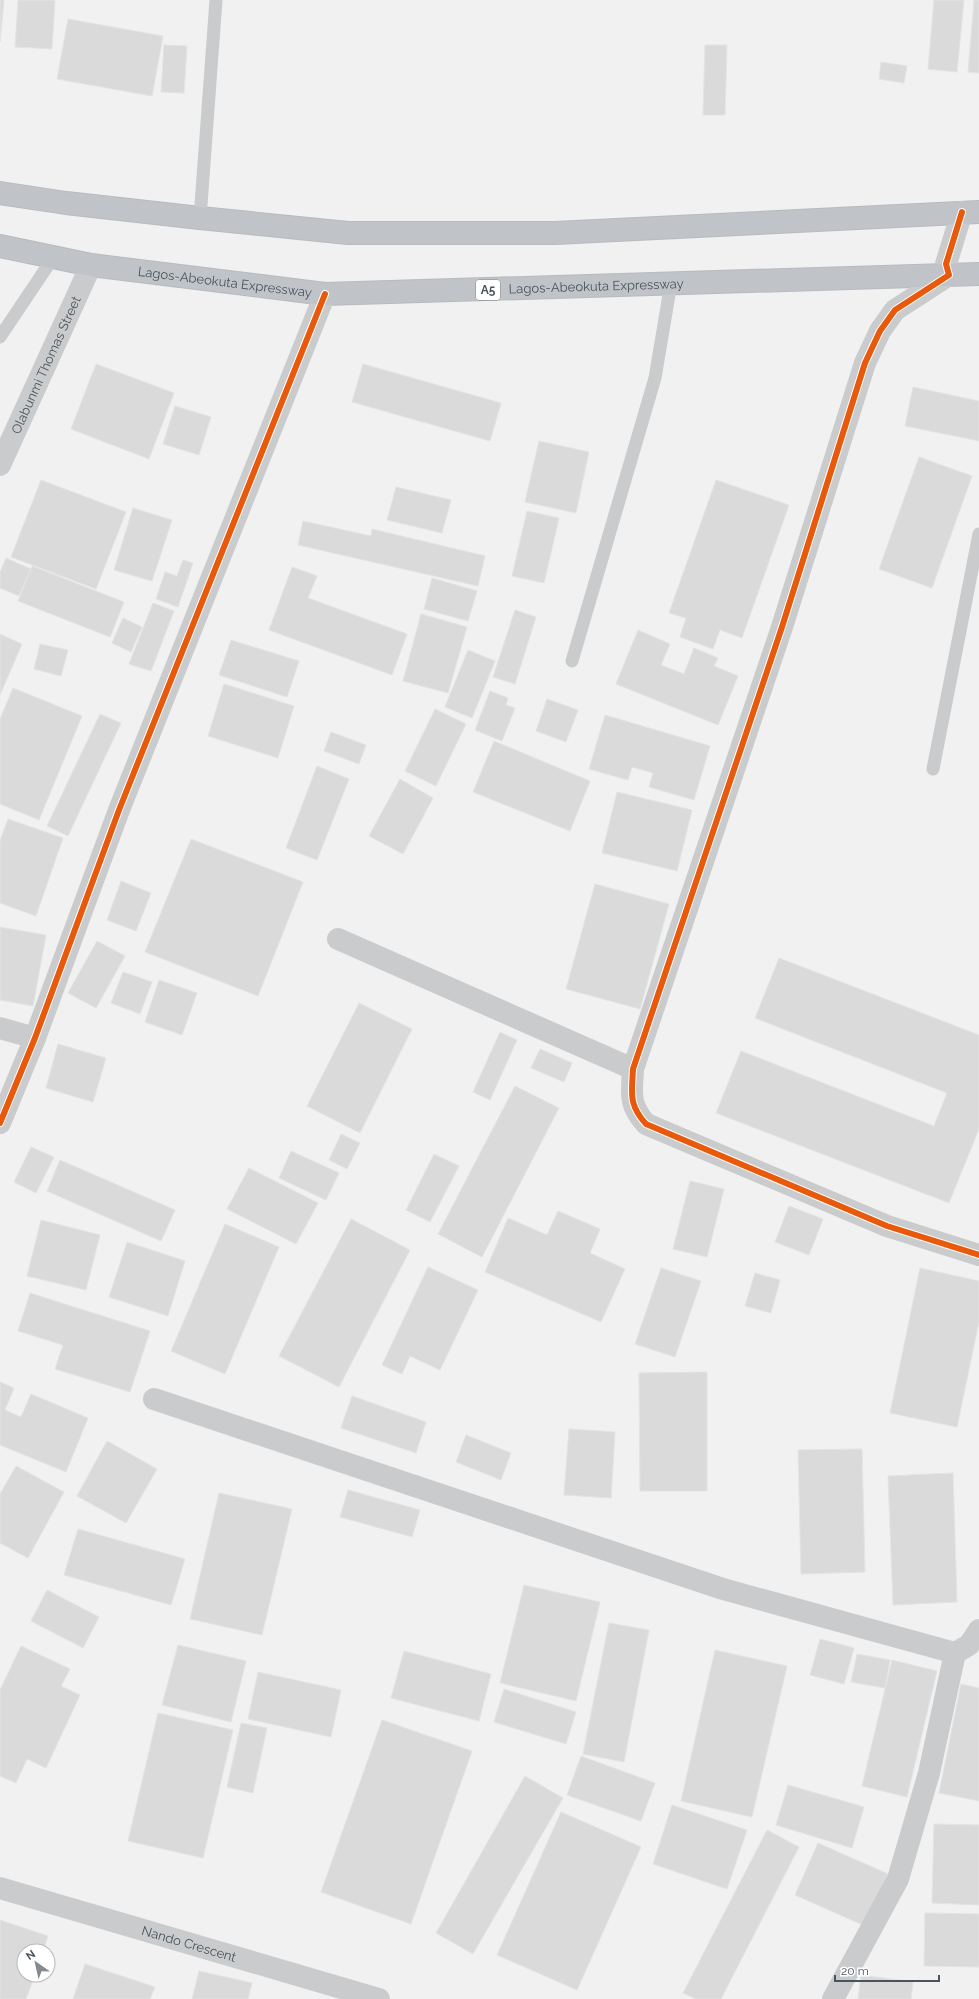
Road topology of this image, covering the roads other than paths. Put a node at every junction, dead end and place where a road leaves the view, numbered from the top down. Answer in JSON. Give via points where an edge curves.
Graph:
{"nodes":[{"id":1,"x":216,"y":0,"type":"edge"},
{"id":2,"x":0,"y":193,"type":"edge"},
{"id":3,"x":971,"y":212,"type":"edge"},
{"id":4,"x":200,"y":218,"type":"junction"},
{"id":5,"x":0,"y":246,"type":"edge"},
{"id":6,"x":53,"y":258,"type":"junction"},
{"id":7,"x":91,"y":265,"type":"junction"},
{"id":8,"x":979,"y":274,"type":"edge"},
{"id":9,"x":949,"y":275,"type":"junction"},
{"id":10,"x":671,"y":283,"type":"junction"},
{"id":11,"x":325,"y":294,"type":"junction"},
{"id":12,"x":0,"y":337,"type":"edge"},
{"id":13,"x":0,"y":465,"type":"edge"},
{"id":14,"x":979,"y":534,"type":"edge"},
{"id":15,"x":572,"y":661,"type":"dead end"},
{"id":16,"x":933,"y":769,"type":"dead end"},
{"id":17,"x":338,"y":939,"type":"dead end"},
{"id":18,"x":0,"y":1028,"type":"edge"},
{"id":19,"x":35,"y":1038,"type":"junction"},
{"id":20,"x":633,"y":1069,"type":"junction"},
{"id":21,"x":0,"y":1123,"type":"edge"},
{"id":22,"x":979,"y":1256,"type":"edge"},
{"id":23,"x":154,"y":1399,"type":"dead end"},
{"id":24,"x":979,"y":1630,"type":"edge"},
{"id":25,"x":955,"y":1653,"type":"junction"},
{"id":26,"x":0,"y":1888,"type":"edge"},
{"id":27,"x":379,"y":1999,"type":"edge"},
{"id":28,"x":833,"y":1999,"type":"edge"}],
"edges":[{"from":1,"to":4,"type":"lane"},
{"from":2,"to":4,"type":"highway"},
{"from":3,"to":4,"type":"highway","via":[[555,233],[348,233]]},
{"from":3,"to":9,"type":"street","via":[[946,264]]},
{"from":5,"to":6,"type":"highway","name":"Lagos-Abeokuta Expressway","number":"A5"},
{"from":6,"to":7,"type":"highway","name":"Lagos-Abeokuta Expressway","number":"A5"},
{"from":6,"to":12,"type":"lane"},
{"from":7,"to":11,"type":"highway","name":"Lagos-Abeokuta Expressway","number":"A5"},
{"from":7,"to":13,"type":"street","name":"Olabunmi Thomas Street"},
{"from":8,"to":9,"type":"highway","name":"Lagos-Abeokuta Expressway","number":"A5"},
{"from":9,"to":10,"type":"highway","name":"Lagos-Abeokuta Expressway","number":"A5"},
{"from":9,"to":20,"type":"street","via":[[895,310],[880,331],[866,363],[782,627]]},
{"from":10,"to":11,"type":"highway","name":"Lagos-Abeokuta Expressway","number":"A5"},
{"from":10,"to":15,"type":"lane","via":[[655,378]]},
{"from":11,"to":19,"type":"street","via":[[119,810]]},
{"from":14,"to":16,"type":"lane"},
{"from":17,"to":20,"type":"street"},
{"from":18,"to":19,"type":"street"},
{"from":19,"to":21,"type":"street"},
{"from":20,"to":22,"type":"street","via":[[632,1102],[646,1124],[887,1226]]},
{"from":23,"to":25,"type":"street","via":[[723,1589]]},
{"from":24,"to":25,"type":"street","via":[[969,1645]]},
{"from":25,"to":28,"type":"street","via":[[929,1773],[898,1879]]},
{"from":26,"to":27,"type":"street","name":"Nando Crescent"}]}
